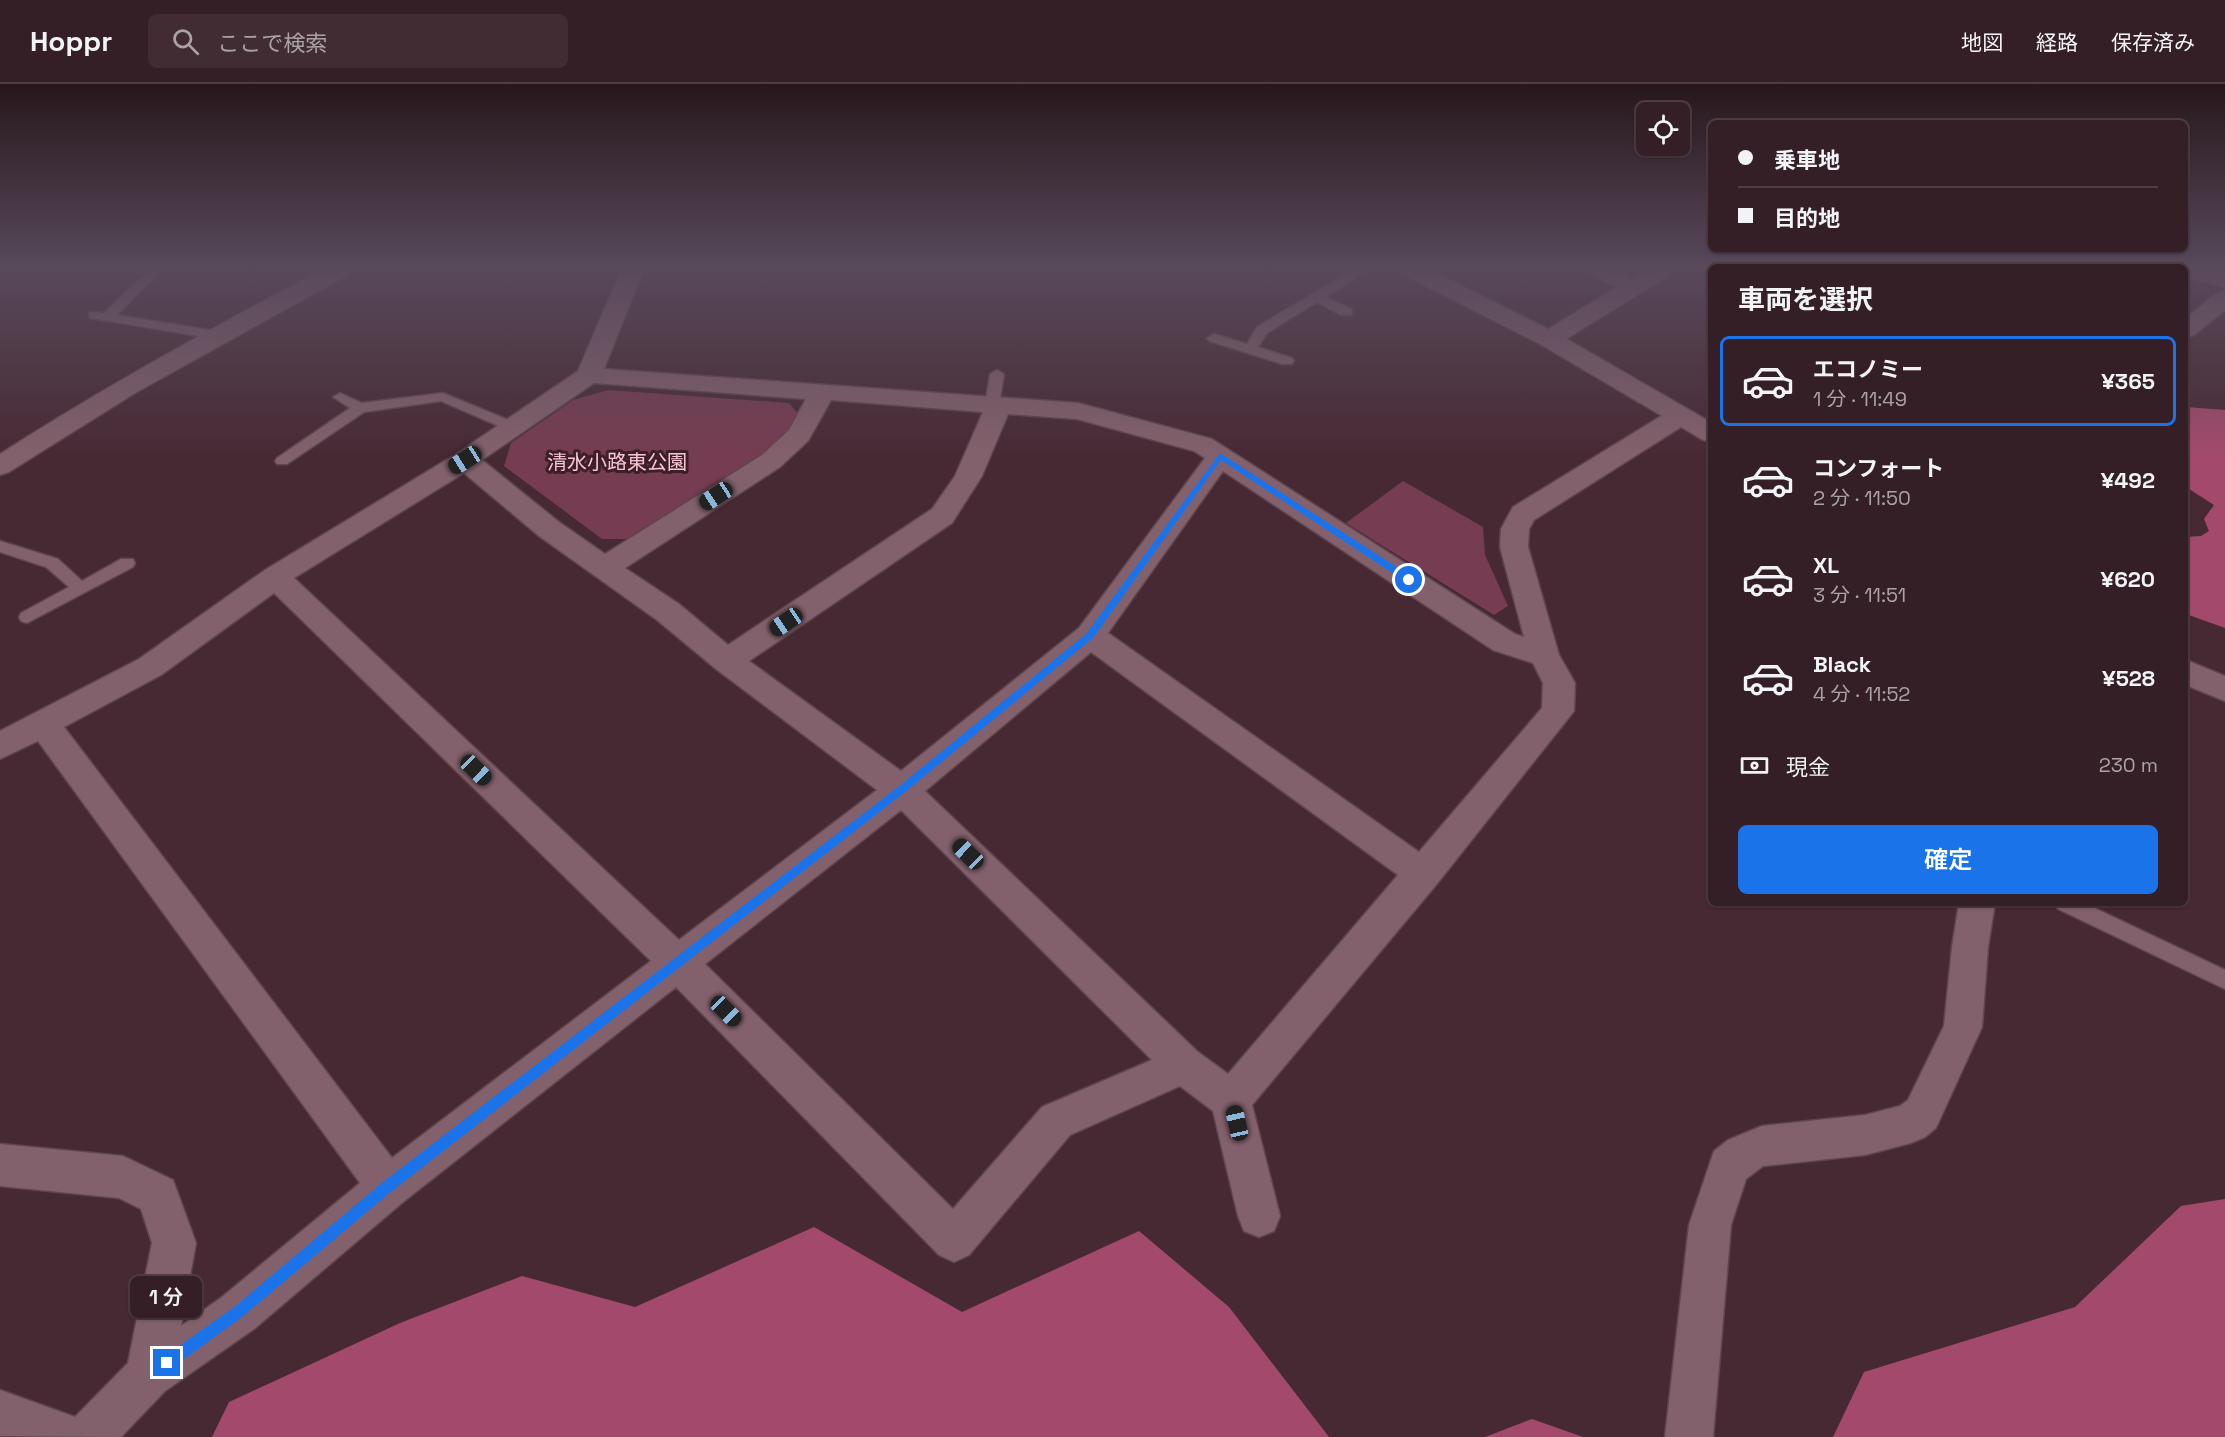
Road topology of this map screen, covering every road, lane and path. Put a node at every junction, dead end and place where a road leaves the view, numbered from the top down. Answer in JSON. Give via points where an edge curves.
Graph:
{"nodes":[{"id":1,"x":193,"y":331,"type":"edge"},
{"id":2,"x":223,"y":331,"type":"edge"},
{"id":3,"x":607,"y":331,"type":"edge"},
{"id":4,"x":1261,"y":331,"type":"edge"},
{"id":5,"x":1533,"y":331,"type":"edge"},
{"id":6,"x":1562,"y":331,"type":"edge"},
{"id":7,"x":216,"y":335,"type":"junction"},
{"id":8,"x":1214,"y":338,"type":"dead end"},
{"id":9,"x":1549,"y":339,"type":"junction"},
{"id":10,"x":1250,"y":349,"type":"junction"},
{"id":11,"x":1287,"y":361,"type":"dead end"},
{"id":12,"x":997,"y":374,"type":"dead end"},
{"id":13,"x":589,"y":375,"type":"junction"},
{"id":14,"x":822,"y":393,"type":"junction"},
{"id":15,"x":340,"y":397,"type":"dead end"},
{"id":16,"x":995,"y":405,"type":"junction"},
{"id":17,"x":360,"y":408,"type":"junction"},
{"id":18,"x":1680,"y":416,"type":"junction"},
{"id":19,"x":513,"y":426,"type":"junction"},
{"id":20,"x":1708,"y":432,"type":"edge"},
{"id":21,"x":1220,"y":456,"type":"junction"},
{"id":22,"x":465,"y":460,"type":"junction"},
{"id":23,"x":282,"y":461,"type":"dead end"},
{"id":24,"x":0,"y":466,"type":"edge"},
{"id":25,"x":0,"y":546,"type":"edge"},
{"id":26,"x":127,"y":563,"type":"dead end"},
{"id":27,"x":606,"y":567,"type":"junction"},
{"id":28,"x":275,"y":577,"type":"junction"},
{"id":29,"x":81,"y":589,"type":"junction"},
{"id":30,"x":27,"y":617,"type":"dead end"},
{"id":31,"x":1090,"y":636,"type":"junction"},
{"id":32,"x":1544,"y":655,"type":"junction"},
{"id":33,"x":727,"y":661,"type":"junction"},
{"id":34,"x":2188,"y":673,"type":"edge"},
{"id":35,"x":2225,"y":689,"type":"edge"},
{"id":36,"x":43,"y":724,"type":"junction"},
{"id":37,"x":0,"y":746,"type":"edge"},
{"id":38,"x":902,"y":790,"type":"junction"},
{"id":39,"x":1423,"y":874,"type":"junction"},
{"id":40,"x":1977,"y":906,"type":"edge"},
{"id":41,"x":2071,"y":906,"type":"edge"},
{"id":42,"x":677,"y":962,"type":"junction"},
{"id":43,"x":2225,"y":980,"type":"edge"},
{"id":44,"x":1184,"y":1065,"type":"junction"},
{"id":45,"x":1232,"y":1100,"type":"junction"},
{"id":46,"x":0,"y":1165,"type":"edge"},
{"id":47,"x":388,"y":1187,"type":"junction"},
{"id":48,"x":1258,"y":1216,"type":"dead end"},
{"id":49,"x":149,"y":1376,"type":"junction"},
{"id":50,"x":0,"y":1413,"type":"edge"},
{"id":51,"x":67,"y":1437,"type":"edge"},
{"id":52,"x":88,"y":1437,"type":"edge"},
{"id":53,"x":1689,"y":1437,"type":"edge"}],
"edges":[{"from":1,"to":7,"type":"lane"},
{"from":2,"to":7,"type":"street"},
{"from":3,"to":13,"type":"street"},
{"from":4,"to":10,"type":"lane"},
{"from":5,"to":9,"type":"street"},
{"from":6,"to":9,"type":"street"},
{"from":7,"to":24,"type":"street"},
{"from":8,"to":10,"type":"lane"},
{"from":9,"to":18,"type":"street"},
{"from":10,"to":11,"type":"lane"},
{"from":12,"to":16,"type":"lane"},
{"from":13,"to":14,"type":"street"},
{"from":13,"to":19,"type":"street"},
{"from":14,"to":16,"type":"street"},
{"from":14,"to":27,"type":"street","via":[[799,435],[771,461]]},
{"from":15,"to":17,"type":"lane"},
{"from":16,"to":21,"type":"street","via":[[1078,411],[1203,445]]},
{"from":16,"to":33,"type":"street","via":[[975,468],[942,516]]},
{"from":17,"to":19,"type":"lane","via":[[442,397]]},
{"from":17,"to":23,"type":"lane"},
{"from":18,"to":20,"type":"street"},
{"from":18,"to":32,"type":"street","via":[[1523,514],[1515,529],[1514,547]]},
{"from":19,"to":22,"type":"street"},
{"from":21,"to":31,"type":"street"},
{"from":21,"to":32,"type":"street","via":[[1504,642]]},
{"from":22,"to":27,"type":"street","via":[[549,529]]},
{"from":22,"to":28,"type":"street"},
{"from":25,"to":29,"type":"lane","via":[[52,563]]},
{"from":26,"to":29,"type":"lane"},
{"from":27,"to":33,"type":"street"},
{"from":28,"to":36,"type":"street","via":[[150,667]]},
{"from":28,"to":42,"type":"street"},
{"from":29,"to":30,"type":"lane"},
{"from":31,"to":38,"type":"street"},
{"from":31,"to":39,"type":"street"},
{"from":32,"to":39,"type":"street","via":[[1559,683],[1558,711]]},
{"from":33,"to":38,"type":"street"},
{"from":34,"to":35,"type":"street"},
{"from":36,"to":37,"type":"street"},
{"from":36,"to":47,"type":"street"},
{"from":38,"to":42,"type":"street"},
{"from":38,"to":44,"type":"street"},
{"from":39,"to":45,"type":"street"},
{"from":40,"to":53,"type":"street","via":[[1963,1027],[1922,1114],[1911,1123],[1865,1135],[1762,1146],[1743,1154],[1729,1166],[1710,1225]]},
{"from":41,"to":43,"type":"lane"},
{"from":42,"to":44,"type":"street","via":[[954,1240],[1056,1121]]},
{"from":42,"to":47,"type":"street"},
{"from":44,"to":45,"type":"street"},
{"from":45,"to":48,"type":"street"},
{"from":46,"to":49,"type":"street","via":[[123,1177],[159,1195],[174,1243]]},
{"from":47,"to":49,"type":"street","via":[[238,1313]]},
{"from":49,"to":52,"type":"street"},
{"from":50,"to":51,"type":"street"}]}
